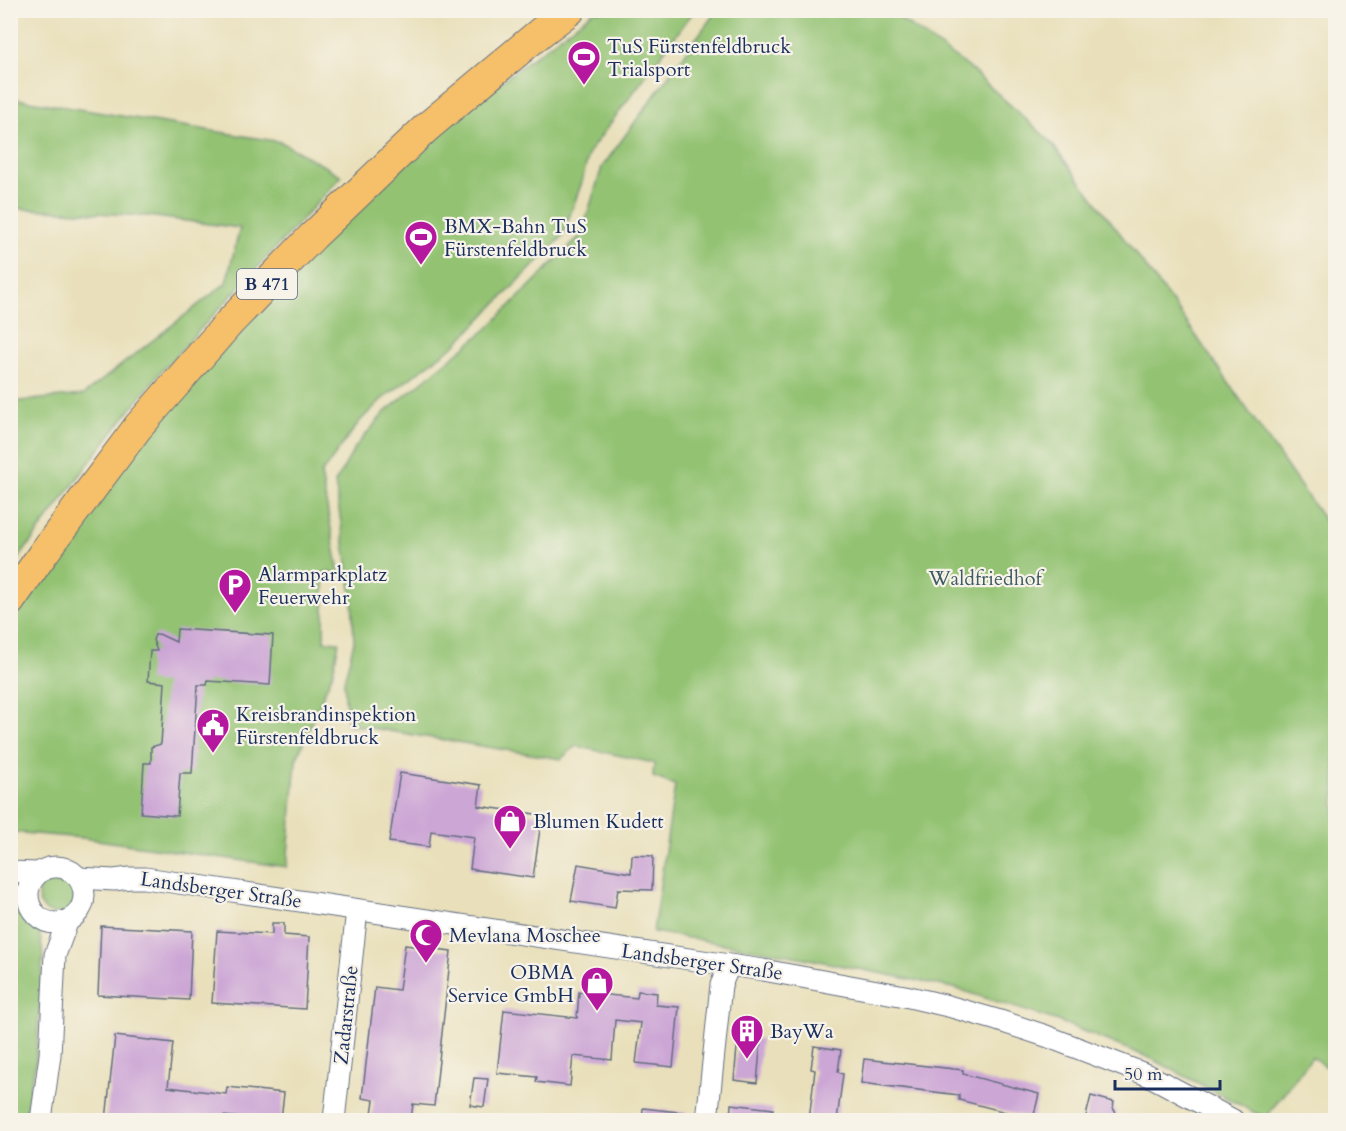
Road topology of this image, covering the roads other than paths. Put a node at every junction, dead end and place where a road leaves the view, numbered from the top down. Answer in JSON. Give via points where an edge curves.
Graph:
{"nodes":[{"id":1,"x":570,"y":10,"type":"edge"},
{"id":2,"x":10,"y":601,"type":"edge"},
{"id":3,"x":37,"y":873,"type":"junction"},
{"id":4,"x":10,"y":874,"type":"edge"},
{"id":5,"x":79,"y":878,"type":"junction"},
{"id":6,"x":114,"y":880,"type":"junction"},
{"id":7,"x":27,"y":893,"type":"junction"},
{"id":8,"x":84,"y":900,"type":"junction"},
{"id":9,"x":357,"y":910,"type":"junction"},
{"id":10,"x":44,"y":920,"type":"junction"},
{"id":11,"x":68,"y":920,"type":"junction"},
{"id":12,"x":55,"y":955,"type":"junction"},
{"id":13,"x":729,"y":966,"type":"junction"},
{"id":14,"x":41,"y":1120,"type":"edge"},
{"id":15,"x":334,"y":1120,"type":"edge"},
{"id":16,"x":707,"y":1120,"type":"edge"},
{"id":17,"x":1233,"y":1120,"type":"edge"}],
"edges":[{"from":1,"to":2,"type":"highway","number":"B 471","via":[[426,128],[229,322],[138,427]]},
{"from":3,"to":4,"type":"street"},
{"from":3,"to":5,"type":"street","via":[[63,867]]},
{"from":3,"to":7,"type":"street"},
{"from":4,"to":7,"type":"street"},
{"from":5,"to":6,"type":"street","name":"Landsberger Straße"},
{"from":5,"to":8,"type":"street"},
{"from":6,"to":8,"type":"street","name":"Landsberger Straße"},
{"from":6,"to":9,"type":"street","name":"Landsberger Straße","via":[[145,878]]},
{"from":7,"to":10,"type":"street","via":[[32,910]]},
{"from":8,"to":11,"type":"street"},
{"from":9,"to":13,"type":"street","name":"Landsberger Straße"},
{"from":9,"to":15,"type":"street","name":"Zadarstraße"},
{"from":10,"to":11,"type":"street"},
{"from":10,"to":12,"type":"street"},
{"from":11,"to":12,"type":"street"},
{"from":12,"to":14,"type":"street","via":[[50,1055]]},
{"from":13,"to":16,"type":"street","via":[[721,986]]},
{"from":13,"to":17,"type":"street","name":"Landsberger Straße","via":[[873,990],[998,1020],[1150,1076]]}]}
